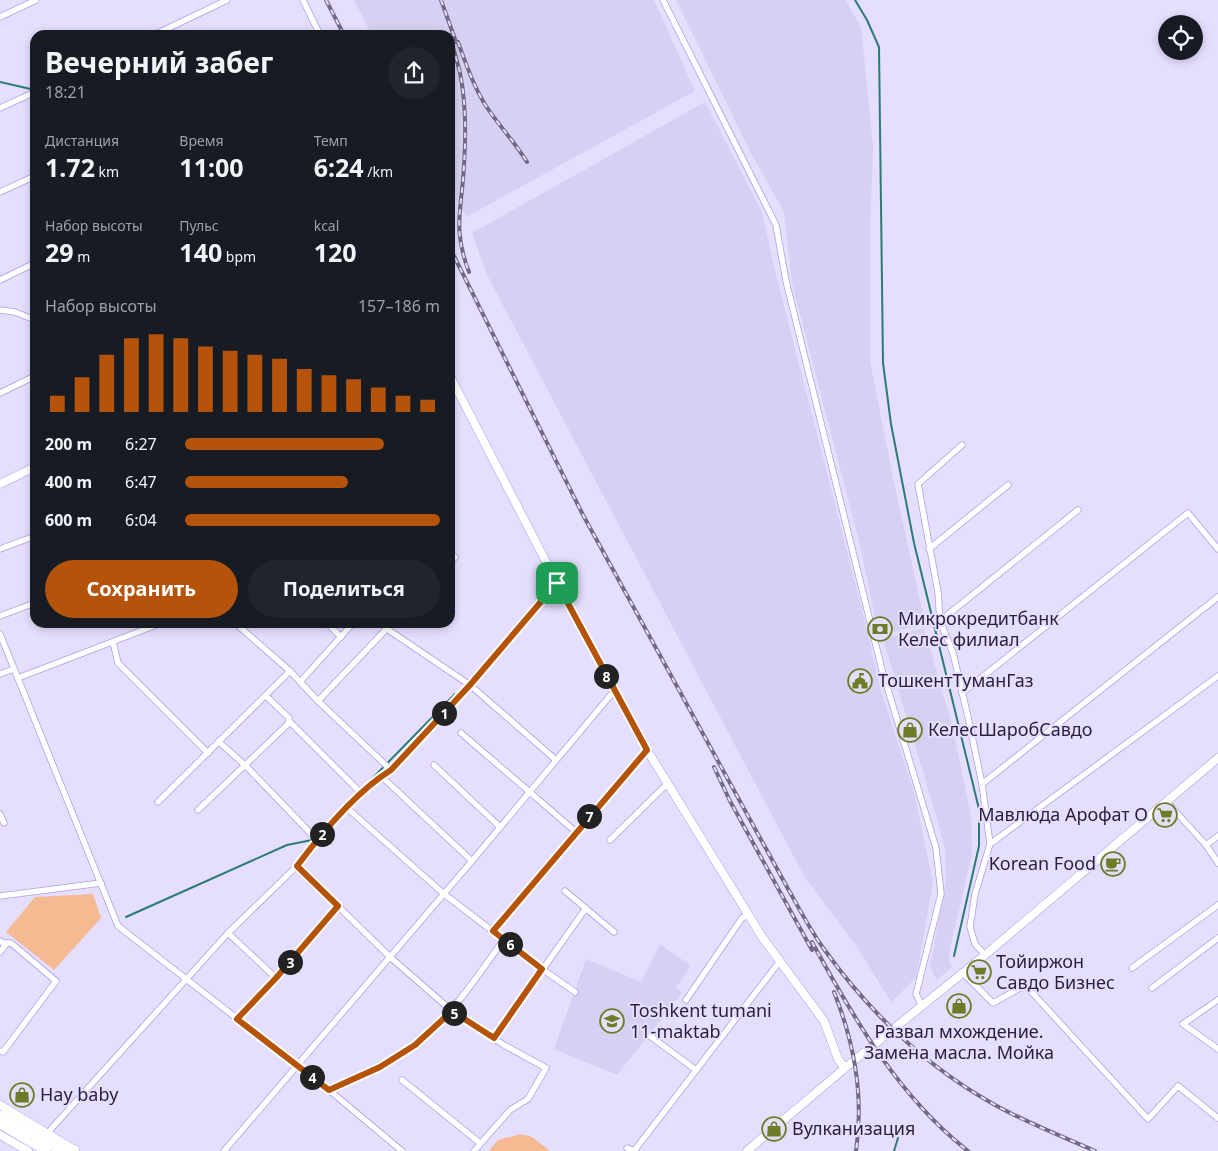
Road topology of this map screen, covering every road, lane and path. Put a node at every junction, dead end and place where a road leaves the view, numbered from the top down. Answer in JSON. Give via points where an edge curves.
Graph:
{"nodes":[{"id":1,"x":36,"y":0,"type":"edge"},
{"id":2,"x":227,"y":0,"type":"edge"},
{"id":3,"x":303,"y":0,"type":"edge"},
{"id":4,"x":662,"y":0,"type":"edge"},
{"id":5,"x":0,"y":17,"type":"edge"},
{"id":6,"x":164,"y":30,"type":"edge"},
{"id":7,"x":318,"y":30,"type":"edge"},
{"id":8,"x":30,"y":94,"type":"edge"},
{"id":9,"x":0,"y":108,"type":"edge"},
{"id":10,"x":30,"y":178,"type":"edge"},
{"id":11,"x":0,"y":192,"type":"edge"},
{"id":12,"x":30,"y":266,"type":"edge"},
{"id":13,"x":0,"y":280,"type":"edge"},
{"id":14,"x":0,"y":310,"type":"edge"},
{"id":15,"x":30,"y":318,"type":"edge"},
{"id":16,"x":30,"y":379,"type":"edge"},
{"id":17,"x":455,"y":386,"type":"edge"},
{"id":18,"x":0,"y":394,"type":"edge"},
{"id":19,"x":962,"y":445,"type":"dead end"},
{"id":20,"x":30,"y":470,"type":"edge"},
{"id":21,"x":0,"y":484,"type":"edge"},
{"id":22,"x":1008,"y":485,"type":"dead end"},
{"id":23,"x":1078,"y":510,"type":"dead end"},
{"id":24,"x":30,"y":538,"type":"edge"},
{"id":25,"x":0,"y":549,"type":"edge"},
{"id":26,"x":929,"y":549,"type":"junction"},
{"id":27,"x":1218,"y":549,"type":"edge"},
{"id":28,"x":557,"y":583,"type":"junction"},
{"id":29,"x":1218,"y":597,"type":"edge"},
{"id":30,"x":30,"y":605,"type":"edge"},
{"id":31,"x":0,"y":616,"type":"edge"},
{"id":32,"x":940,"y":621,"type":"junction"},
{"id":33,"x":149,"y":628,"type":"edge"},
{"id":34,"x":241,"y":628,"type":"edge"},
{"id":35,"x":332,"y":628,"type":"edge"},
{"id":36,"x":349,"y":628,"type":"edge"},
{"id":37,"x":387,"y":629,"type":"joint"},
{"id":38,"x":0,"y":634,"type":"edge"},
{"id":39,"x":341,"y":637,"type":"junction"},
{"id":40,"x":113,"y":642,"type":"junction"},
{"id":41,"x":14,"y":669,"type":"junction"},
{"id":42,"x":290,"y":671,"type":"junction"},
{"id":43,"x":0,"y":674,"type":"edge"},
{"id":44,"x":1218,"y":676,"type":"edge"},
{"id":45,"x":18,"y":678,"type":"junction"},
{"id":46,"x":300,"y":682,"type":"junction"},
{"id":47,"x":470,"y":685,"type":"junction"},
{"id":48,"x":614,"y":691,"type":"junction"},
{"id":49,"x":962,"y":693,"type":"junction"},
{"id":50,"x":266,"y":696,"type":"junction"},
{"id":51,"x":318,"y":701,"type":"junction"},
{"id":52,"x":290,"y":722,"type":"junction"},
{"id":53,"x":461,"y":734,"type":"dead end"},
{"id":54,"x":219,"y":742,"type":"junction"},
{"id":55,"x":647,"y":750,"type":"junction"},
{"id":56,"x":208,"y":754,"type":"junction"},
{"id":57,"x":1218,"y":758,"type":"edge"},
{"id":58,"x":556,"y":760,"type":"junction"},
{"id":59,"x":434,"y":765,"type":"dead end"},
{"id":60,"x":246,"y":766,"type":"junction"},
{"id":61,"x":391,"y":770,"type":"junction"},
{"id":62,"x":381,"y":776,"type":"junction"},
{"id":63,"x":668,"y":783,"type":"junction"},
{"id":64,"x":982,"y":784,"type":"junction"},
{"id":65,"x":529,"y":793,"type":"junction"},
{"id":66,"x":362,"y":794,"type":"junction"},
{"id":67,"x":1166,"y":801,"type":"junction"},
{"id":68,"x":158,"y":802,"type":"dead end"},
{"id":69,"x":347,"y":808,"type":"junction"},
{"id":70,"x":198,"y":810,"type":"dead end"},
{"id":71,"x":0,"y":814,"type":"edge"},
{"id":72,"x":4,"y":823,"type":"dead end"},
{"id":73,"x":500,"y":827,"type":"junction"},
{"id":74,"x":576,"y":832,"type":"junction"},
{"id":75,"x":1218,"y":836,"type":"edge"},
{"id":76,"x":317,"y":840,"type":"junction"},
{"id":77,"x":610,"y":840,"type":"dead end"},
{"id":78,"x":990,"y":844,"type":"junction"},
{"id":79,"x":1206,"y":845,"type":"junction"},
{"id":80,"x":472,"y":861,"type":"junction"},
{"id":81,"x":1218,"y":863,"type":"edge"},
{"id":82,"x":297,"y":866,"type":"junction"},
{"id":83,"x":101,"y":883,"type":"junction"},
{"id":84,"x":565,"y":891,"type":"dead end"},
{"id":85,"x":444,"y":894,"type":"junction"},
{"id":86,"x":0,"y":896,"type":"edge"},
{"id":87,"x":1218,"y":905,"type":"edge"},
{"id":88,"x":338,"y":906,"type":"junction"},
{"id":89,"x":586,"y":908,"type":"junction"},
{"id":90,"x":748,"y":915,"type":"junction"},
{"id":91,"x":493,"y":931,"type":"junction"},
{"id":92,"x":614,"y":932,"type":"dead end"},
{"id":93,"x":228,"y":933,"type":"junction"},
{"id":94,"x":1218,"y":938,"type":"edge"},
{"id":95,"x":504,"y":939,"type":"junction"},
{"id":96,"x":0,"y":941,"type":"edge"},
{"id":97,"x":7,"y":943,"type":"junction"},
{"id":98,"x":0,"y":952,"type":"edge"},
{"id":99,"x":985,"y":954,"type":"junction"},
{"id":100,"x":390,"y":957,"type":"junction"},
{"id":101,"x":780,"y":961,"type":"junction"},
{"id":102,"x":1132,"y":968,"type":"dead end"},
{"id":103,"x":542,"y":969,"type":"junction"},
{"id":104,"x":962,"y":972,"type":"junction"},
{"id":105,"x":276,"y":978,"type":"junction"},
{"id":106,"x":186,"y":979,"type":"junction"},
{"id":107,"x":1152,"y":988,"type":"dead end"},
{"id":108,"x":575,"y":992,"type":"dead end"},
{"id":109,"x":686,"y":1000,"type":"dead end"},
{"id":110,"x":1218,"y":1000,"type":"edge"},
{"id":111,"x":922,"y":1006,"type":"junction"},
{"id":112,"x":452,"y":1011,"type":"junction"},
{"id":113,"x":237,"y":1019,"type":"junction"},
{"id":114,"x":650,"y":1036,"type":"dead end"},
{"id":115,"x":494,"y":1038,"type":"junction"},
{"id":116,"x":1218,"y":1049,"type":"edge"},
{"id":117,"x":0,"y":1051,"type":"edge"},
{"id":118,"x":297,"y":1065,"type":"junction"},
{"id":119,"x":846,"y":1068,"type":"junction"},
{"id":120,"x":696,"y":1070,"type":"junction"},
{"id":121,"x":402,"y":1080,"type":"dead end"},
{"id":122,"x":329,"y":1090,"type":"junction"},
{"id":123,"x":0,"y":1105,"type":"edge"},
{"id":124,"x":0,"y":1115,"type":"edge"},
{"id":125,"x":1218,"y":1118,"type":"edge"},
{"id":126,"x":0,"y":1124,"type":"edge"},
{"id":127,"x":0,"y":1134,"type":"edge"},
{"id":128,"x":48,"y":1134,"type":"junction"},
{"id":129,"x":29,"y":1141,"type":"junction"},
{"id":130,"x":480,"y":1142,"type":"junction"},
{"id":131,"x":627,"y":1148,"type":"dead end"},
{"id":132,"x":54,"y":1150,"type":"edge"},
{"id":133,"x":76,"y":1150,"type":"edge"},
{"id":134,"x":28,"y":1151,"type":"edge"},
{"id":135,"x":34,"y":1151,"type":"edge"},
{"id":136,"x":224,"y":1151,"type":"edge"},
{"id":137,"x":402,"y":1151,"type":"edge"},
{"id":138,"x":474,"y":1151,"type":"edge"},
{"id":139,"x":634,"y":1151,"type":"edge"},
{"id":140,"x":748,"y":1151,"type":"edge"}],
"edges":[{"from":1,"to":5,"type":"street"},
{"from":2,"to":6,"type":"street"},
{"from":3,"to":7,"type":"street"},
{"from":4,"to":111,"type":"street","via":[[776,225],[786,281],[882,670],[936,848],[941,894],[916,994]]},
{"from":8,"to":9,"type":"street"},
{"from":10,"to":11,"type":"street"},
{"from":12,"to":13,"type":"street"},
{"from":14,"to":15,"type":"street"},
{"from":16,"to":18,"type":"street"},
{"from":17,"to":28,"type":"street"},
{"from":19,"to":26,"type":"street","via":[[918,484]]},
{"from":20,"to":21,"type":"street"},
{"from":22,"to":26,"type":"street"},
{"from":23,"to":32,"type":"street"},
{"from":24,"to":25,"type":"street"},
{"from":26,"to":32,"type":"street"},
{"from":27,"to":49,"type":"street","via":[[1188,513]]},
{"from":28,"to":47,"type":"street"},
{"from":28,"to":48,"type":"street"},
{"from":29,"to":64,"type":"street"},
{"from":30,"to":31,"type":"street"},
{"from":32,"to":49,"type":"street","via":[[953,653]]},
{"from":33,"to":40,"type":"street"},
{"from":34,"to":42,"type":"street"},
{"from":35,"to":39,"type":"street"},
{"from":36,"to":39,"type":"street"},
{"from":37,"to":47,"type":"street"},
{"from":37,"to":51,"type":"street"},
{"from":38,"to":41,"type":"street"},
{"from":39,"to":46,"type":"street"},
{"from":40,"to":45,"type":"street"},
{"from":40,"to":56,"type":"street","via":[[118,663]]},
{"from":41,"to":43,"type":"street"},
{"from":41,"to":45,"type":"street"},
{"from":42,"to":46,"type":"street"},
{"from":42,"to":50,"type":"street"},
{"from":44,"to":78,"type":"street"},
{"from":45,"to":83,"type":"street"},
{"from":46,"to":51,"type":"street"},
{"from":47,"to":58,"type":"street"},
{"from":47,"to":61,"type":"street"},
{"from":48,"to":55,"type":"street"},
{"from":48,"to":58,"type":"street"},
{"from":49,"to":64,"type":"street"},
{"from":50,"to":52,"type":"street"},
{"from":50,"to":54,"type":"street"},
{"from":51,"to":61,"type":"street"},
{"from":52,"to":60,"type":"street"},
{"from":52,"to":66,"type":"street"},
{"from":53,"to":65,"type":"street"},
{"from":54,"to":56,"type":"street"},
{"from":54,"to":60,"type":"street"},
{"from":55,"to":63,"type":"street"},
{"from":55,"to":74,"type":"street"},
{"from":56,"to":68,"type":"street"},
{"from":57,"to":67,"type":"street"},
{"from":58,"to":65,"type":"street"},
{"from":59,"to":73,"type":"street"},
{"from":60,"to":70,"type":"street"},
{"from":60,"to":76,"type":"street"},
{"from":61,"to":62,"type":"street"},
{"from":62,"to":66,"type":"street"},
{"from":62,"to":80,"type":"street"},
{"from":63,"to":77,"type":"street"},
{"from":63,"to":90,"type":"street"},
{"from":64,"to":78,"type":"street"},
{"from":65,"to":73,"type":"street"},
{"from":65,"to":74,"type":"street"},
{"from":66,"to":69,"type":"street"},
{"from":67,"to":79,"type":"street"},
{"from":67,"to":99,"type":"street"},
{"from":69,"to":76,"type":"street"},
{"from":69,"to":85,"type":"street"},
{"from":71,"to":72,"type":"street"},
{"from":73,"to":80,"type":"street"},
{"from":74,"to":91,"type":"street"},
{"from":75,"to":79,"type":"street"},
{"from":76,"to":82,"type":"street"},
{"from":78,"to":99,"type":"street","via":[[975,894],[970,927],[975,944]]},
{"from":79,"to":81,"type":"street"},
{"from":80,"to":85,"type":"street"},
{"from":82,"to":88,"type":"street"},
{"from":82,"to":93,"type":"street"},
{"from":83,"to":86,"type":"street"},
{"from":83,"to":106,"type":"street","via":[[118,926]]},
{"from":84,"to":89,"type":"street"},
{"from":85,"to":91,"type":"street"},
{"from":85,"to":100,"type":"street"},
{"from":87,"to":102,"type":"street"},
{"from":88,"to":100,"type":"street"},
{"from":88,"to":105,"type":"street"},
{"from":89,"to":92,"type":"street"},
{"from":89,"to":103,"type":"street"},
{"from":90,"to":101,"type":"street"},
{"from":90,"to":109,"type":"street","via":[[742,918]]},
{"from":91,"to":95,"type":"street"},
{"from":93,"to":105,"type":"street"},
{"from":93,"to":106,"type":"street"},
{"from":94,"to":107,"type":"street"},
{"from":95,"to":103,"type":"street"},
{"from":95,"to":112,"type":"street"},
{"from":96,"to":97,"type":"street"},
{"from":97,"to":98,"type":"street"},
{"from":97,"to":117,"type":"street","via":[[56,981],[3,1052]]},
{"from":99,"to":104,"type":"street"},
{"from":100,"to":112,"type":"street"},
{"from":100,"to":118,"type":"street"},
{"from":101,"to":119,"type":"street","via":[[824,1021],[838,1059]]},
{"from":101,"to":120,"type":"street"},
{"from":103,"to":108,"type":"street"},
{"from":103,"to":115,"type":"street"},
{"from":104,"to":111,"type":"street"},
{"from":104,"to":125,"type":"street","via":[[993,1003],[1027,987],[1148,1119],[1178,1086]]},
{"from":105,"to":113,"type":"street"},
{"from":106,"to":113,"type":"street"},
{"from":106,"to":128,"type":"street"},
{"from":110,"to":116,"type":"street","via":[[1183,1024]]},
{"from":111,"to":119,"type":"street"},
{"from":112,"to":115,"type":"street"},
{"from":112,"to":122,"type":"street","via":[[415,1045],[380,1067]]},
{"from":113,"to":118,"type":"street"},
{"from":114,"to":120,"type":"street"},
{"from":115,"to":130,"type":"street","via":[[546,1068],[528,1099],[510,1110]]},
{"from":118,"to":122,"type":"street"},
{"from":118,"to":136,"type":"street"},
{"from":119,"to":140,"type":"street"},
{"from":120,"to":139,"type":"street"},
{"from":121,"to":130,"type":"street"},
{"from":122,"to":137,"type":"street"},
{"from":123,"to":128,"type":"street"},
{"from":124,"to":132,"type":"main road"},
{"from":126,"to":129,"type":"main road"},
{"from":127,"to":134,"type":"street"},
{"from":128,"to":133,"type":"street"},
{"from":129,"to":132,"type":"main road"},
{"from":129,"to":135,"type":"main road"},
{"from":130,"to":138,"type":"street"},
{"from":131,"to":139,"type":"street"},
{"from":132,"to":133,"type":"main road"}]}
